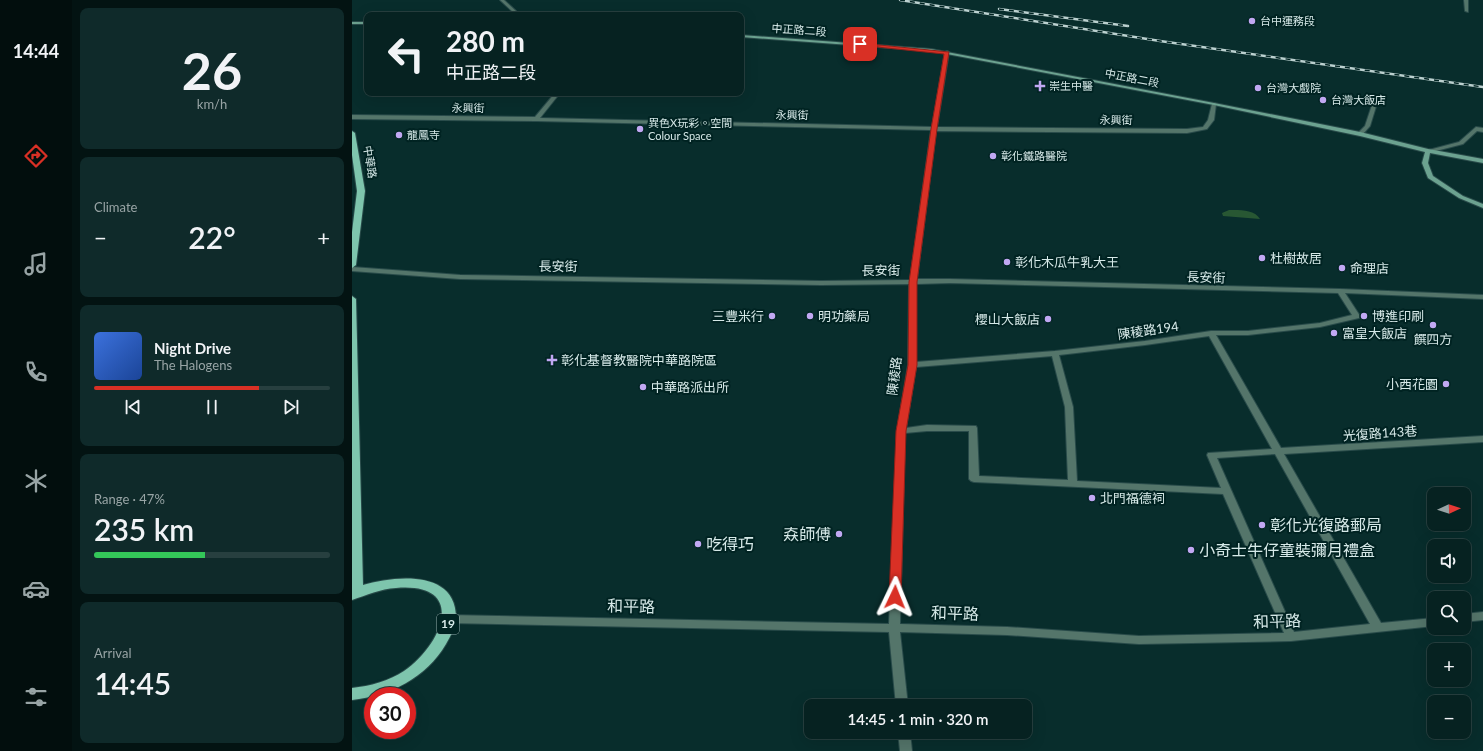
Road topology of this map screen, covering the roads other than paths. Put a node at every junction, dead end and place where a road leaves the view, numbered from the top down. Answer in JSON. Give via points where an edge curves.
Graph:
{"nodes":[{"id":1,"x":502,"y":0,"type":"edge"},
{"id":2,"x":1466,"y":0,"type":"edge"},
{"id":3,"x":1467,"y":11,"type":"dead end"},
{"id":4,"x":515,"y":12,"type":"edge"},
{"id":5,"x":352,"y":23,"type":"edge"},
{"id":6,"x":364,"y":23,"type":"edge"},
{"id":7,"x":744,"y":36,"type":"edge"},
{"id":8,"x":947,"y":52,"type":"junction"},
{"id":9,"x":555,"y":96,"type":"edge"},
{"id":10,"x":1376,"y":100,"type":"dead end"},
{"id":11,"x":1214,"y":104,"type":"junction"},
{"id":12,"x":352,"y":117,"type":"edge"},
{"id":13,"x":536,"y":119,"type":"junction"},
{"id":14,"x":934,"y":129,"type":"junction"},
{"id":15,"x":1483,"y":130,"type":"edge"},
{"id":16,"x":352,"y":133,"type":"edge"},
{"id":17,"x":1360,"y":134,"type":"junction"},
{"id":18,"x":1428,"y":151,"type":"junction"},
{"id":19,"x":1483,"y":161,"type":"edge"},
{"id":20,"x":1483,"y":206,"type":"edge"},
{"id":21,"x":352,"y":265,"type":"edge"},
{"id":22,"x":352,"y":269,"type":"edge"},
{"id":23,"x":913,"y":282,"type":"junction"},
{"id":24,"x":1340,"y":291,"type":"junction"},
{"id":25,"x":1483,"y":297,"type":"edge"},
{"id":26,"x":352,"y":299,"type":"edge"},
{"id":27,"x":1211,"y":333,"type":"junction"},
{"id":28,"x":1055,"y":353,"type":"junction"},
{"id":29,"x":912,"y":365,"type":"junction"},
{"id":30,"x":901,"y":431,"type":"junction"},
{"id":31,"x":1483,"y":439,"type":"edge"},
{"id":32,"x":1279,"y":453,"type":"junction"},
{"id":33,"x":1073,"y":483,"type":"junction"},
{"id":34,"x":1227,"y":491,"type":"junction"},
{"id":35,"x":355,"y":594,"type":"edge"},
{"id":36,"x":1483,"y":616,"type":"edge"},
{"id":37,"x":1471,"y":617,"type":"edge"},
{"id":38,"x":449,"y":619,"type":"junction"},
{"id":39,"x":1427,"y":623,"type":"edge"},
{"id":40,"x":894,"y":628,"type":"junction"},
{"id":41,"x":1378,"y":628,"type":"junction"},
{"id":42,"x":1291,"y":637,"type":"junction"},
{"id":43,"x":352,"y":694,"type":"edge"},
{"id":44,"x":901,"y":699,"type":"edge"},
{"id":45,"x":905,"y":739,"type":"edge"},
{"id":46,"x":906,"y":751,"type":"edge"}],
"edges":[{"from":1,"to":4,"type":"street"},
{"from":2,"to":3,"type":"street"},
{"from":5,"to":6,"type":"street"},
{"from":7,"to":8,"type":"street","name":"中正路二段"},
{"from":8,"to":11,"type":"street","name":"中正路二段"},
{"from":8,"to":14,"type":"street","name":"陳稜路"},
{"from":9,"to":13,"type":"street"},
{"from":10,"to":17,"type":"street","via":[[1367,126]]},
{"from":11,"to":14,"type":"street","name":"永興街","via":[[1211,120],[1205,128],[1187,131]]},
{"from":11,"to":17,"type":"street","name":"中正路二段"},
{"from":12,"to":13,"type":"street","name":"永興街"},
{"from":13,"to":14,"type":"street","name":"永興街"},
{"from":14,"to":23,"type":"street","name":"陳稜路"},
{"from":15,"to":18,"type":"street","via":[[1476,129],[1461,144]]},
{"from":16,"to":21,"type":"main road","name":"中華路","via":[[361,192]]},
{"from":17,"to":18,"type":"street","name":"中正路二段"},
{"from":18,"to":19,"type":"street","name":"中正路二段"},
{"from":18,"to":20,"type":"street","via":[[1425,163],[1430,177],[1461,197]]},
{"from":22,"to":23,"type":"street","name":"長安街","via":[[460,277]]},
{"from":23,"to":24,"type":"street","name":"長安街","via":[[950,280]]},
{"from":23,"to":29,"type":"street","name":"陳稜路"},
{"from":24,"to":25,"type":"street","name":"長安街"},
{"from":24,"to":27,"type":"street","name":"陳稜路194","via":[[1356,316],[1320,325],[1248,333]]},
{"from":26,"to":35,"type":"main road","number":"19"},
{"from":27,"to":28,"type":"street","name":"陳稜路194"},
{"from":27,"to":32,"type":"street"},
{"from":28,"to":29,"type":"street","name":"陳稜路194"},
{"from":28,"to":33,"type":"street","via":[[1069,407]]},
{"from":29,"to":30,"type":"street","name":"陳稜路"},
{"from":30,"to":33,"type":"street","via":[[973,428],[974,479]]},
{"from":30,"to":40,"type":"street","name":"陳稜路"},
{"from":31,"to":32,"type":"street","name":"光復路143巷"},
{"from":32,"to":34,"type":"street","name":"光復路143巷","via":[[1212,456]]},
{"from":32,"to":41,"type":"street"},
{"from":33,"to":34,"type":"street"},
{"from":34,"to":42,"type":"street"},
{"from":35,"to":38,"type":"main road","number":"19","via":[[388,584],[406,582],[426,585],[441,594],[448,605]]},
{"from":36,"to":37,"type":"street"},
{"from":38,"to":40,"type":"street","name":"和平路"},
{"from":38,"to":43,"type":"main road","number":"19","via":[[443,638],[429,656],[403,679]]},
{"from":39,"to":41,"type":"street","name":"和平路"},
{"from":40,"to":42,"type":"street","name":"和平路","via":[[1007,631],[1139,640]]},
{"from":40,"to":44,"type":"street","name":"陳稜路"},
{"from":41,"to":42,"type":"street","name":"和平路"},
{"from":45,"to":46,"type":"street"}]}
